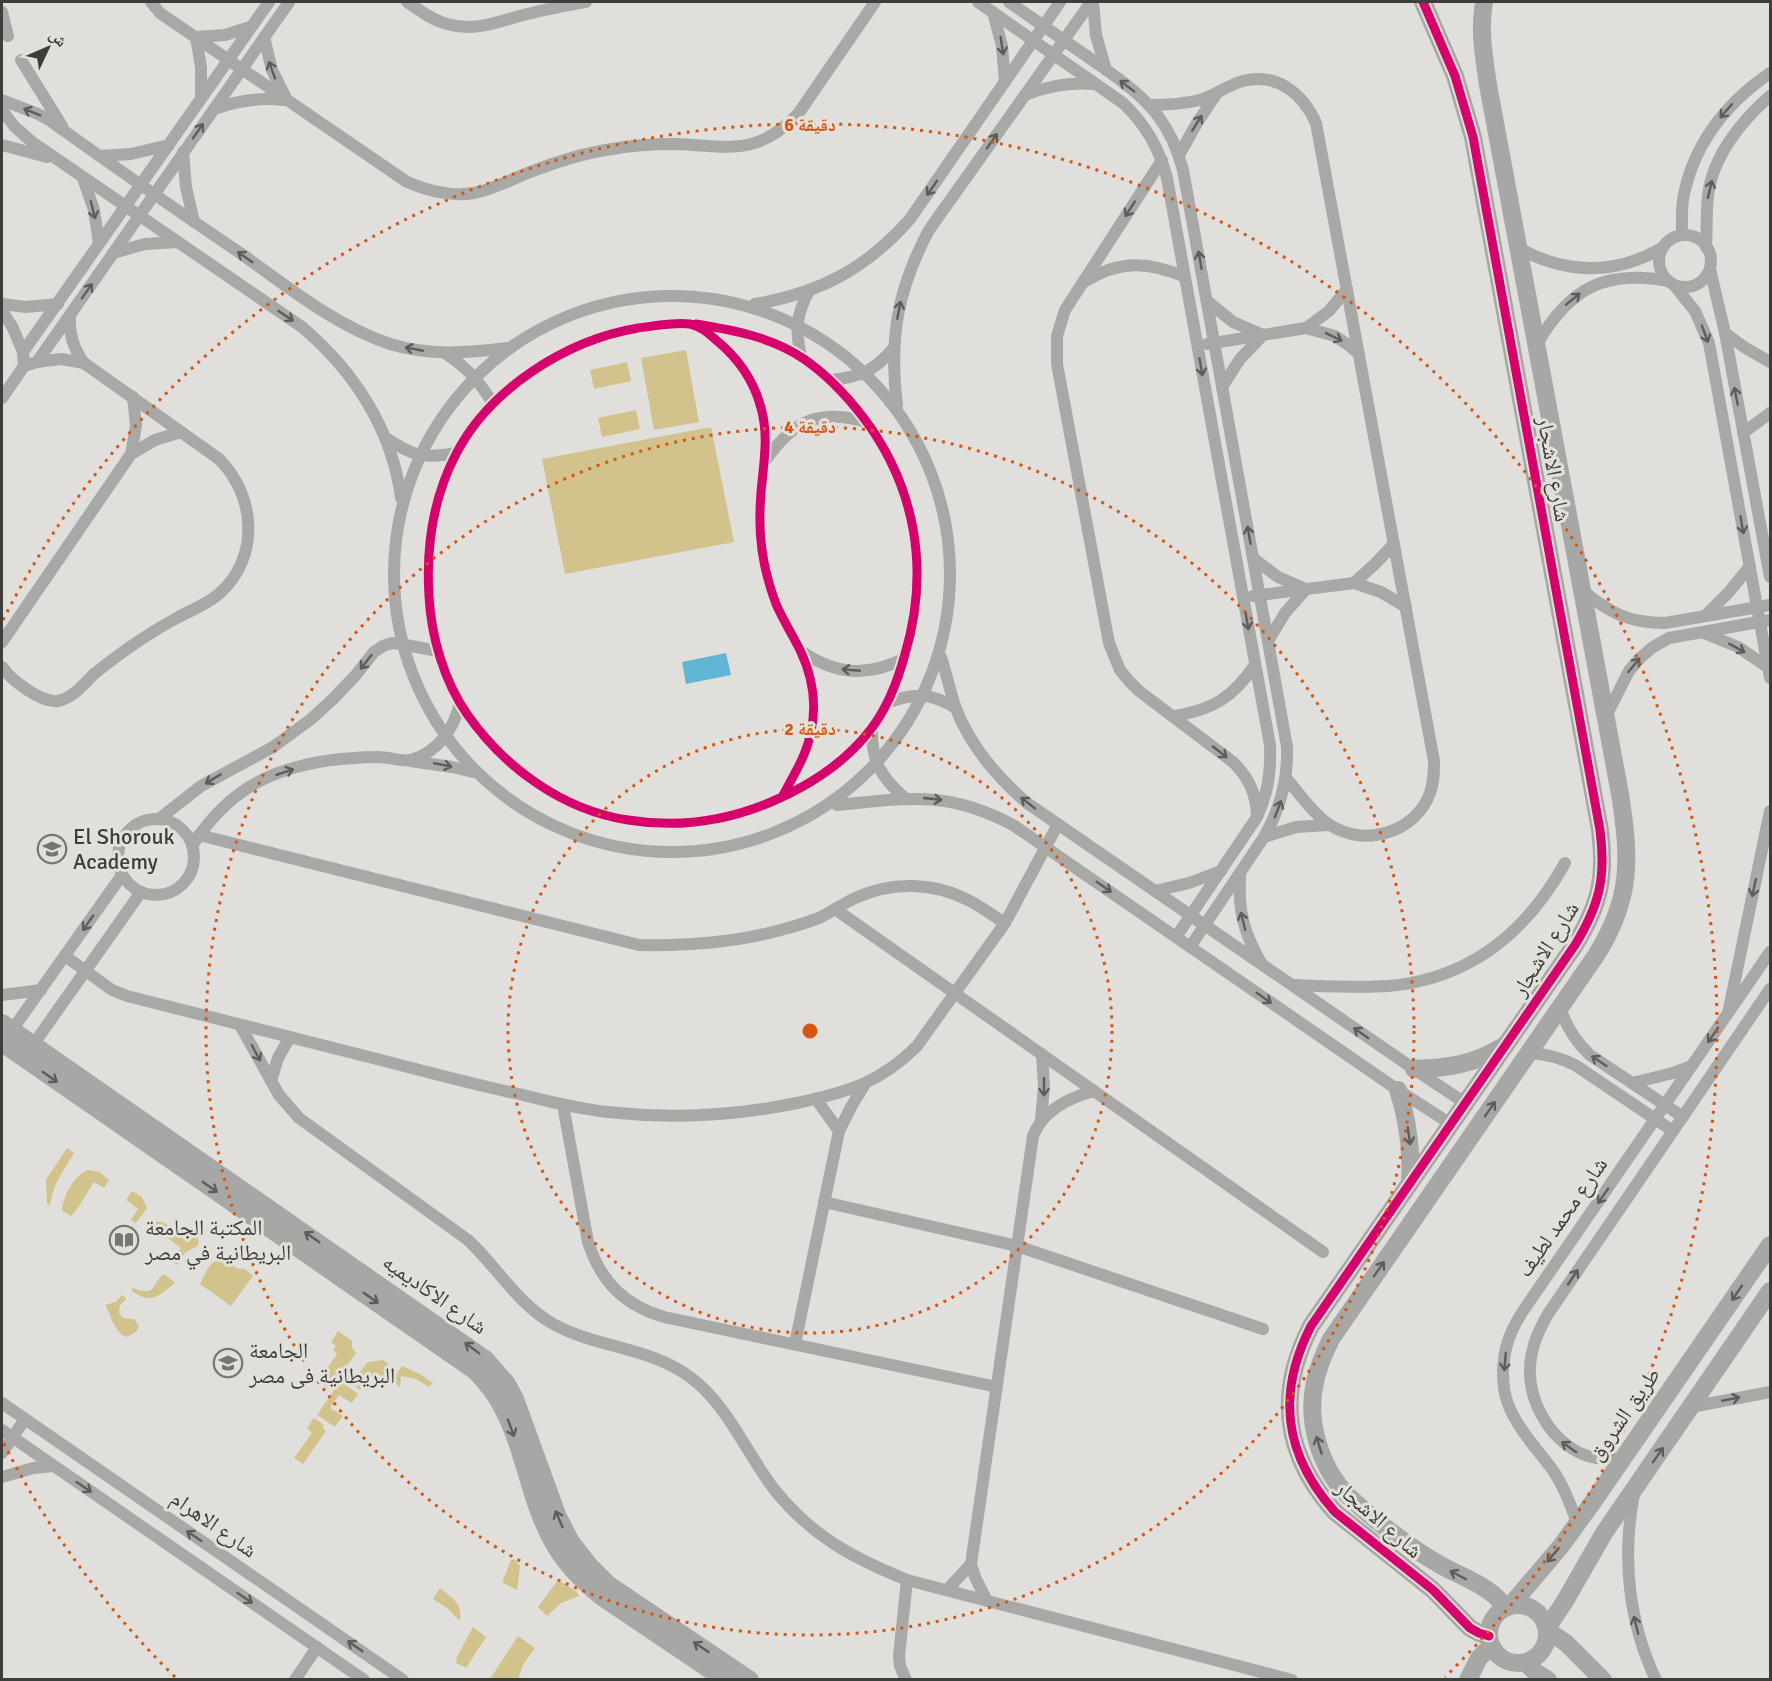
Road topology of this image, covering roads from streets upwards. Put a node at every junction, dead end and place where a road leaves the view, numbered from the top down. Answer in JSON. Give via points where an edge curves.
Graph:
{"nodes":[{"id":1,"x":151,"y":2,"type":"edge"},
{"id":2,"x":269,"y":2,"type":"edge"},
{"id":3,"x":289,"y":2,"type":"edge"},
{"id":4,"x":407,"y":2,"type":"edge"},
{"id":5,"x":586,"y":2,"type":"edge"},
{"id":6,"x":875,"y":2,"type":"edge"},
{"id":7,"x":978,"y":2,"type":"edge"},
{"id":8,"x":1009,"y":2,"type":"edge"},
{"id":9,"x":1060,"y":2,"type":"edge"},
{"id":10,"x":1092,"y":2,"type":"edge"},
{"id":11,"x":1423,"y":2,"type":"edge"},
{"id":12,"x":1484,"y":2,"type":"edge"},
{"id":13,"x":2,"y":12,"type":"edge"},
{"id":14,"x":993,"y":12,"type":"junction"},
{"id":15,"x":252,"y":26,"type":"junction"},
{"id":16,"x":1043,"y":26,"type":"junction"},
{"id":17,"x":8,"y":36,"type":"dead end"},
{"id":18,"x":264,"y":37,"type":"junction"},
{"id":19,"x":196,"y":38,"type":"junction"},
{"id":20,"x":1034,"y":40,"type":"junction"},
{"id":21,"x":1063,"y":40,"type":"junction"},
{"id":22,"x":1053,"y":54,"type":"junction"},
{"id":23,"x":21,"y":60,"type":"dead end"},
{"id":24,"x":228,"y":60,"type":"junction"},
{"id":25,"x":242,"y":69,"type":"junction"},
{"id":26,"x":1106,"y":70,"type":"junction"},
{"id":27,"x":1770,"y":73,"type":"edge"},
{"id":28,"x":1005,"y":82,"type":"junction"},
{"id":29,"x":1096,"y":84,"type":"junction"},
{"id":30,"x":1217,"y":93,"type":"junction"},
{"id":31,"x":1025,"y":95,"type":"junction"},
{"id":32,"x":1770,"y":96,"type":"edge"},
{"id":33,"x":201,"y":99,"type":"junction"},
{"id":34,"x":2,"y":100,"type":"edge"},
{"id":35,"x":287,"y":100,"type":"junction"},
{"id":36,"x":1149,"y":105,"type":"junction"},
{"id":37,"x":214,"y":109,"type":"junction"},
{"id":38,"x":2,"y":110,"type":"edge"},
{"id":39,"x":66,"y":132,"type":"junction"},
{"id":40,"x":2,"y":145,"type":"edge"},
{"id":41,"x":169,"y":145,"type":"junction"},
{"id":42,"x":183,"y":152,"type":"junction"},
{"id":43,"x":1179,"y":155,"type":"junction"},
{"id":44,"x":100,"y":156,"type":"junction"},
{"id":45,"x":58,"y":160,"type":"junction"},
{"id":46,"x":1162,"y":160,"type":"junction"},
{"id":47,"x":83,"y":178,"type":"junction"},
{"id":48,"x":141,"y":185,"type":"junction"},
{"id":49,"x":154,"y":194,"type":"junction"},
{"id":50,"x":125,"y":206,"type":"junction"},
{"id":51,"x":139,"y":216,"type":"junction"},
{"id":52,"x":194,"y":222,"type":"junction"},
{"id":53,"x":1682,"y":235,"type":"junction"},
{"id":54,"x":178,"y":242,"type":"junction"},
{"id":55,"x":99,"y":244,"type":"junction"},
{"id":56,"x":1707,"y":247,"type":"junction"},
{"id":57,"x":1662,"y":248,"type":"junction"},
{"id":58,"x":1520,"y":249,"type":"junction"},
{"id":59,"x":113,"y":253,"type":"junction"},
{"id":60,"x":1710,"y":269,"type":"junction"},
{"id":61,"x":1185,"y":277,"type":"junction"},
{"id":62,"x":1671,"y":283,"type":"junction"},
{"id":63,"x":1081,"y":284,"type":"junction"},
{"id":64,"x":1347,"y":289,"type":"junction"},
{"id":65,"x":809,"y":291,"type":"junction"},
{"id":66,"x":1207,"y":301,"type":"junction"},
{"id":67,"x":2,"y":304,"type":"edge"},
{"id":68,"x":58,"y":304,"type":"junction"},
{"id":69,"x":747,"y":305,"type":"junction"},
{"id":70,"x":2,"y":311,"type":"edge"},
{"id":71,"x":70,"y":315,"type":"junction"},
{"id":72,"x":798,"y":319,"type":"junction"},
{"id":73,"x":696,"y":324,"type":"junction"},
{"id":74,"x":1306,"y":328,"type":"junction"},
{"id":75,"x":1725,"y":333,"type":"junction"},
{"id":76,"x":1263,"y":335,"type":"junction"},
{"id":77,"x":1214,"y":343,"type":"junction"},
{"id":78,"x":1537,"y":344,"type":"junction"},
{"id":79,"x":1197,"y":346,"type":"junction"},
{"id":80,"x":514,"y":347,"type":"junction"},
{"id":81,"x":893,"y":349,"type":"junction"},
{"id":82,"x":23,"y":352,"type":"junction"},
{"id":83,"x":446,"y":354,"type":"junction"},
{"id":84,"x":1359,"y":354,"type":"junction"},
{"id":85,"x":801,"y":356,"type":"junction"},
{"id":86,"x":37,"y":362,"type":"junction"},
{"id":87,"x":1770,"y":362,"type":"edge"},
{"id":88,"x":84,"y":363,"type":"junction"},
{"id":89,"x":24,"y":366,"type":"junction"},
{"id":90,"x":870,"y":371,"type":"junction"},
{"id":91,"x":473,"y":375,"type":"junction"},
{"id":92,"x":831,"y":380,"type":"junction"},
{"id":93,"x":1222,"y":387,"type":"junction"},
{"id":94,"x":133,"y":397,"type":"junction"},
{"id":95,"x":2,"y":398,"type":"edge"},
{"id":96,"x":493,"y":404,"type":"junction"},
{"id":97,"x":898,"y":410,"type":"junction"},
{"id":98,"x":1770,"y":413,"type":"edge"},
{"id":99,"x":867,"y":422,"type":"junction"},
{"id":100,"x":181,"y":432,"type":"junction"},
{"id":101,"x":1743,"y":433,"type":"junction"},
{"id":102,"x":386,"y":438,"type":"junction"},
{"id":103,"x":456,"y":453,"type":"junction"},
{"id":104,"x":131,"y":454,"type":"junction"},
{"id":105,"x":416,"y":455,"type":"junction"},
{"id":106,"x":765,"y":462,"type":"junction"},
{"id":107,"x":403,"y":509,"type":"junction"},
{"id":108,"x":1394,"y":544,"type":"junction"},
{"id":109,"x":1253,"y":558,"type":"junction"},
{"id":110,"x":1769,"y":565,"type":"edge"},
{"id":111,"x":1750,"y":566,"type":"junction"},
{"id":112,"x":1770,"y":577,"type":"edge"},
{"id":113,"x":1354,"y":583,"type":"junction"},
{"id":114,"x":1306,"y":589,"type":"junction"},
{"id":115,"x":1582,"y":591,"type":"junction"},
{"id":116,"x":1260,"y":595,"type":"junction"},
{"id":117,"x":1243,"y":598,"type":"junction"},
{"id":118,"x":1764,"y":606,"type":"edge"},
{"id":119,"x":1406,"y":607,"type":"junction"},
{"id":120,"x":1706,"y":616,"type":"junction"},
{"id":121,"x":1766,"y":621,"type":"edge"},
{"id":122,"x":1703,"y":633,"type":"junction"},
{"id":123,"x":1268,"y":640,"type":"junction"},
{"id":124,"x":2,"y":642,"type":"edge"},
{"id":125,"x":400,"y":644,"type":"junction"},
{"id":126,"x":800,"y":650,"type":"junction"},
{"id":127,"x":438,"y":651,"type":"junction"},
{"id":128,"x":940,"y":653,"type":"junction"},
{"id":129,"x":904,"y":659,"type":"junction"},
{"id":130,"x":1255,"y":665,"type":"junction"},
{"id":131,"x":2,"y":667,"type":"edge"},
{"id":132,"x":1770,"y":673,"type":"edge"},
{"id":133,"x":930,"y":696,"type":"junction"},
{"id":134,"x":887,"y":703,"type":"junction"},
{"id":135,"x":460,"y":704,"type":"junction"},
{"id":136,"x":956,"y":708,"type":"junction"},
{"id":137,"x":1606,"y":716,"type":"junction"},
{"id":138,"x":1174,"y":717,"type":"junction"},
{"id":139,"x":872,"y":728,"type":"junction"},
{"id":140,"x":443,"y":739,"type":"junction"},
{"id":141,"x":409,"y":760,"type":"junction"},
{"id":142,"x":880,"y":771,"type":"junction"},
{"id":143,"x":476,"y":773,"type":"junction"},
{"id":144,"x":1286,"y":778,"type":"junction"},
{"id":145,"x":1620,"y":794,"type":"junction"},
{"id":146,"x":782,"y":797,"type":"junction"},
{"id":147,"x":905,"y":798,"type":"junction"},
{"id":148,"x":1594,"y":799,"type":"junction"},
{"id":149,"x":833,"y":805,"type":"junction"},
{"id":150,"x":1770,"y":811,"type":"edge"},
{"id":151,"x":1257,"y":817,"type":"junction"},
{"id":152,"x":159,"y":819,"type":"junction"},
{"id":153,"x":1058,"y":824,"type":"junction"},
{"id":154,"x":1329,"y":825,"type":"junction"},
{"id":155,"x":1264,"y":837,"type":"junction"},
{"id":156,"x":196,"y":841,"type":"junction"},
{"id":157,"x":1046,"y":848,"type":"junction"},
{"id":158,"x":1565,"y":863,"type":"dead end"},
{"id":159,"x":1222,"y":870,"type":"junction"},
{"id":160,"x":1240,"y":873,"type":"junction"},
{"id":161,"x":122,"y":875,"type":"junction"},
{"id":162,"x":1155,"y":891,"type":"junction"},
{"id":163,"x":141,"y":892,"type":"junction"},
{"id":164,"x":835,"y":909,"type":"junction"},
{"id":165,"x":1191,"y":916,"type":"junction"},
{"id":166,"x":1005,"y":923,"type":"junction"},
{"id":167,"x":1205,"y":926,"type":"junction"},
{"id":168,"x":1176,"y":937,"type":"junction"},
{"id":169,"x":1190,"y":947,"type":"junction"},
{"id":170,"x":1770,"y":952,"type":"edge"},
{"id":171,"x":65,"y":956,"type":"junction"},
{"id":172,"x":1262,"y":965,"type":"junction"},
{"id":173,"x":86,"y":971,"type":"junction"},
{"id":174,"x":1292,"y":986,"type":"junction"},
{"id":175,"x":1770,"y":989,"type":"edge"},
{"id":176,"x":41,"y":990,"type":"junction"},
{"id":177,"x":955,"y":993,"type":"junction"},
{"id":178,"x":2,"y":995,"type":"edge"},
{"id":179,"x":1560,"y":1007,"type":"junction"},
{"id":180,"x":1728,"y":1015,"type":"junction"},
{"id":181,"x":240,"y":1024,"type":"junction"},
{"id":182,"x":5,"y":1032,"type":"edge"},
{"id":183,"x":290,"y":1037,"type":"junction"},
{"id":184,"x":33,"y":1045,"type":"junction"},
{"id":185,"x":1506,"y":1045,"type":"junction"},
{"id":186,"x":1529,"y":1053,"type":"junction"},
{"id":187,"x":1041,"y":1054,"type":"junction"},
{"id":188,"x":1692,"y":1066,"type":"junction"},
{"id":189,"x":1414,"y":1070,"type":"junction"},
{"id":190,"x":271,"y":1081,"type":"junction"},
{"id":191,"x":1632,"y":1083,"type":"junction"},
{"id":192,"x":865,"y":1084,"type":"junction"},
{"id":193,"x":1398,"y":1090,"type":"junction"},
{"id":194,"x":1094,"y":1091,"type":"junction"},
{"id":195,"x":816,"y":1099,"type":"junction"},
{"id":196,"x":1465,"y":1102,"type":"junction"},
{"id":197,"x":563,"y":1105,"type":"junction"},
{"id":198,"x":1665,"y":1105,"type":"junction"},
{"id":199,"x":109,"y":1107,"type":"junction"},
{"id":200,"x":1683,"y":1117,"type":"junction"},
{"id":201,"x":1041,"y":1119,"type":"junction"},
{"id":202,"x":1655,"y":1119,"type":"junction"},
{"id":203,"x":1451,"y":1124,"type":"junction"},
{"id":204,"x":839,"y":1131,"type":"junction"},
{"id":205,"x":1673,"y":1131,"type":"junction"},
{"id":206,"x":1410,"y":1183,"type":"junction"},
{"id":207,"x":824,"y":1202,"type":"junction"},
{"id":208,"x":1374,"y":1234,"type":"junction"},
{"id":209,"x":1770,"y":1245,"type":"edge"},
{"id":210,"x":1017,"y":1246,"type":"junction"},
{"id":211,"x":1394,"y":1248,"type":"junction"},
{"id":212,"x":1323,"y":1252,"type":"dead end"},
{"id":213,"x":1770,"y":1291,"type":"edge"},
{"id":214,"x":1263,"y":1329,"type":"dead end"},
{"id":215,"x":795,"y":1344,"type":"junction"},
{"id":216,"x":997,"y":1387,"type":"junction"},
{"id":217,"x":1767,"y":1394,"type":"edge"},
{"id":218,"x":6,"y":1406,"type":"edge"},
{"id":219,"x":1691,"y":1407,"type":"junction"},
{"id":220,"x":25,"y":1419,"type":"junction"},
{"id":221,"x":2,"y":1423,"type":"edge"},
{"id":222,"x":2,"y":1430,"type":"edge"},
{"id":223,"x":12,"y":1437,"type":"junction"},
{"id":224,"x":2,"y":1453,"type":"edge"},
{"id":225,"x":1624,"y":1456,"type":"junction"},
{"id":226,"x":53,"y":1466,"type":"junction"},
{"id":227,"x":2,"y":1477,"type":"edge"},
{"id":228,"x":1636,"y":1486,"type":"junction"},
{"id":229,"x":1576,"y":1524,"type":"junction"},
{"id":230,"x":971,"y":1564,"type":"junction"},
{"id":231,"x":907,"y":1580,"type":"junction"},
{"id":232,"x":947,"y":1590,"type":"junction"},
{"id":233,"x":987,"y":1601,"type":"junction"},
{"id":234,"x":1507,"y":1607,"type":"junction"},
{"id":235,"x":642,"y":1615,"type":"junction"},
{"id":236,"x":1547,"y":1630,"type":"junction"},
{"id":237,"x":1490,"y":1641,"type":"junction"},
{"id":238,"x":317,"y":1647,"type":"junction"},
{"id":239,"x":1520,"y":1669,"type":"edge"},
{"id":240,"x":295,"y":1680,"type":"edge"},
{"id":241,"x":364,"y":1680,"type":"edge"},
{"id":242,"x":403,"y":1680,"type":"edge"},
{"id":243,"x":725,"y":1680,"type":"edge"},
{"id":244,"x":750,"y":1680,"type":"edge"},
{"id":245,"x":906,"y":1680,"type":"edge"},
{"id":246,"x":1292,"y":1680,"type":"edge"},
{"id":247,"x":1468,"y":1680,"type":"edge"},
{"id":248,"x":1548,"y":1680,"type":"edge"},
{"id":249,"x":1603,"y":1680,"type":"edge"},
{"id":250,"x":1656,"y":1680,"type":"edge"}],
"edges":[{"from":1,"to":19,"type":"street"},
{"from":2,"to":15,"type":"street"},
{"from":3,"to":18,"type":"street"},
{"from":4,"to":5,"type":"street","via":[[432,19],[459,27],[490,25]]},
{"from":6,"to":35,"type":"street","via":[[798,114],[771,136],[737,147],[661,144],[595,152],[474,193],[444,193],[407,182]]},
{"from":7,"to":14,"type":"street"},
{"from":8,"to":16,"type":"street"},
{"from":9,"to":16,"type":"street"},
{"from":10,"to":21,"type":"street"},
{"from":10,"to":26,"type":"street"},
{"from":11,"to":148,"type":"street","name":"شارع الاشجار","via":[[1455,76],[1473,137]]},
{"from":12,"to":58,"type":"street","name":"شارع الاشجار","via":[[1481,26],[1485,70]]},
{"from":13,"to":17,"type":"street"},
{"from":14,"to":20,"type":"street"},
{"from":14,"to":28,"type":"street","one_way":true,"via":[[1002,46]]},
{"from":15,"to":19,"type":"street","via":[[225,35]]},
{"from":15,"to":24,"type":"street"},
{"from":16,"to":20,"type":"street"},
{"from":16,"to":21,"type":"street"},
{"from":18,"to":25,"type":"street"},
{"from":35,"to":18,"type":"street","one_way":true,"via":[[272,70]]},
{"from":19,"to":24,"type":"street"},
{"from":19,"to":33,"type":"street"},
{"from":20,"to":22,"type":"street"},
{"from":20,"to":28,"type":"street"},
{"from":21,"to":22,"type":"street"},
{"from":21,"to":26,"type":"street"},
{"from":22,"to":29,"type":"street"},
{"from":22,"to":31,"type":"street"},
{"from":23,"to":39,"type":"street"},
{"from":24,"to":25,"type":"street"},
{"from":24,"to":33,"type":"street"},
{"from":25,"to":35,"type":"street"},
{"from":25,"to":37,"type":"street"},
{"from":36,"to":26,"type":"street","one_way":true},
{"from":27,"to":53,"type":"street","one_way":true,"via":[[1734,102],[1702,145],[1683,196]]},
{"from":28,"to":65,"type":"street","one_way":true,"via":[[896,235],[847,273]]},
{"from":29,"to":31,"type":"street","via":[[1060,85]]},
{"from":29,"to":46,"type":"street","via":[[1135,115]]},
{"from":30,"to":36,"type":"street","via":[[1184,103]]},
{"from":43,"to":30,"type":"street","one_way":true},
{"from":30,"to":64,"type":"street","via":[[1243,81],[1274,81],[1301,97],[1310,109],[1316,123]]},
{"from":81,"to":31,"type":"street","one_way":true,"via":[[902,297],[919,249]]},
{"from":56,"to":32,"type":"street","one_way":true,"via":[[1708,194],[1714,172],[1737,130]]},
{"from":33,"to":41,"type":"street"},
{"from":39,"to":34,"type":"street","one_way":true,"via":[[38,114]]},
{"from":35,"to":37,"type":"street","via":[[249,99]]},
{"from":36,"to":43,"type":"street","via":[[1167,128]]},
{"from":42,"to":37,"type":"street","one_way":true},
{"from":38,"to":45,"type":"street","via":[[24,135]]},
{"from":39,"to":44,"type":"street"},
{"from":40,"to":45,"type":"street"},
{"from":41,"to":44,"type":"street"},
{"from":41,"to":48,"type":"street"},
{"from":42,"to":49,"type":"street"},
{"from":42,"to":52,"type":"street"},
{"from":66,"to":43,"type":"street","one_way":true},
{"from":44,"to":48,"type":"street"},
{"from":45,"to":47,"type":"street"},
{"from":46,"to":61,"type":"street"},
{"from":46,"to":63,"type":"street","one_way":true},
{"from":47,"to":50,"type":"street"},
{"from":47,"to":55,"type":"street","one_way":true,"via":[[94,210]]},
{"from":48,"to":49,"type":"street"},
{"from":48,"to":50,"type":"street"},
{"from":49,"to":51,"type":"street"},
{"from":49,"to":52,"type":"street"},
{"from":50,"to":51,"type":"street"},
{"from":50,"to":55,"type":"street"},
{"from":51,"to":54,"type":"street"},
{"from":51,"to":59,"type":"street"},
{"from":83,"to":52,"type":"street","one_way":true,"via":[[392,344],[345,324]]},
{"from":53,"to":56,"type":"street","via":[[1700,240]]},
{"from":53,"to":57,"type":"street"},
{"from":54,"to":59,"type":"street","via":[[145,244]]},
{"from":54,"to":102,"type":"street","one_way":true,"via":[[318,340],[354,380]]},
{"from":55,"to":68,"type":"street"},
{"from":56,"to":60,"type":"street"},
{"from":57,"to":58,"type":"street","via":[[1626,264],[1593,268],[1555,265]]},
{"from":57,"to":62,"type":"street","via":[[1659,265]]},
{"from":58,"to":78,"type":"street","name":"شارع الاشجار"},
{"from":71,"to":59,"type":"street","one_way":true},
{"from":60,"to":62,"type":"street","via":[[1706,277],[1691,286]]},
{"from":60,"to":75,"type":"street"},
{"from":61,"to":63,"type":"street","via":[[1168,269],[1132,265],[1105,271]]},
{"from":61,"to":79,"type":"street"},
{"from":78,"to":62,"type":"street","one_way":true,"via":[[1562,308],[1597,283],[1629,277]]},
{"from":62,"to":111,"type":"street","one_way":true,"via":[[1695,311],[1709,343]]},
{"from":63,"to":138,"type":"street","via":[[1060,322],[1057,364],[1109,644],[1129,681]]},
{"from":64,"to":74,"type":"street","via":[[1329,311]]},
{"from":64,"to":84,"type":"street"},
{"from":65,"to":69,"type":"street"},
{"from":65,"to":72,"type":"street"},
{"from":66,"to":76,"type":"street","via":[[1233,322]]},
{"from":66,"to":77,"type":"street"},
{"from":67,"to":68,"type":"street"},
{"from":68,"to":82,"type":"street"},
{"from":69,"to":72,"type":"street"},
{"from":69,"to":80,"type":"street","via":[[698,301],[634,305],[585,317]]},
{"from":70,"to":82,"type":"street"},
{"from":71,"to":86,"type":"street"},
{"from":71,"to":88,"type":"street","via":[[72,341]]},
{"from":72,"to":85,"type":"street"},
{"from":72,"to":90,"type":"street","via":[[837,341]]},
{"from":73,"to":85,"type":"street","via":[[766,340]]},
{"from":73,"to":96,"type":"street","via":[[621,331],[586,342],[552,358]]},
{"from":73,"to":106,"type":"street","via":[[726,348],[749,377],[763,412]]},
{"from":74,"to":76,"type":"street"},
{"from":74,"to":84,"type":"street","one_way":true,"via":[[1335,336]]},
{"from":75,"to":87,"type":"street"},
{"from":101,"to":75,"type":"street","one_way":true},
{"from":76,"to":77,"type":"street"},
{"from":76,"to":93,"type":"street"},
{"from":77,"to":79,"type":"street"},
{"from":77,"to":93,"type":"street"},
{"from":78,"to":115,"type":"street","name":"شارع الاشجار"},
{"from":79,"to":117,"type":"street","one_way":true},
{"from":80,"to":83,"type":"street"},
{"from":80,"to":91,"type":"street"},
{"from":81,"to":90,"type":"street"},
{"from":81,"to":97,"type":"street"},
{"from":82,"to":89,"type":"street"},
{"from":83,"to":91,"type":"street"},
{"from":84,"to":108,"type":"street"},
{"from":85,"to":92,"type":"street"},
{"from":86,"to":88,"type":"street","via":[[61,359]]},
{"from":86,"to":89,"type":"street"},
{"from":88,"to":94,"type":"street"},
{"from":89,"to":95,"type":"street"},
{"from":90,"to":92,"type":"street"},
{"from":90,"to":97,"type":"street"},
{"from":91,"to":96,"type":"street"},
{"from":91,"to":105,"type":"street","via":[[440,412]]},
{"from":92,"to":99,"type":"street"},
{"from":109,"to":93,"type":"street","one_way":true},
{"from":94,"to":100,"type":"street"},
{"from":94,"to":104,"type":"street","via":[[136,426]]},
{"from":96,"to":103,"type":"street"},
{"from":97,"to":128,"type":"street","via":[[927,475],[936,510],[944,582]]},
{"from":98,"to":101,"type":"street"},
{"from":99,"to":106,"type":"street","via":[[834,416],[803,423],[778,443]]},
{"from":99,"to":129,"type":"street","via":[[894,468],[912,521],[918,577],[912,632]]},
{"from":100,"to":104,"type":"street","via":[[155,440]]},
{"from":100,"to":131,"type":"street","via":[[224,464],[245,500],[248,542],[233,578],[220,593],[118,655],[68,697],[42,699],[7,675]]},
{"from":101,"to":110,"type":"street"},
{"from":102,"to":105,"type":"street"},
{"from":102,"to":107,"type":"street"},
{"from":103,"to":105,"type":"street"},
{"from":103,"to":127,"type":"street","via":[[431,530],[430,611]]},
{"from":104,"to":124,"type":"street"},
{"from":105,"to":107,"type":"street"},
{"from":106,"to":126,"type":"street","via":[[759,514],[766,571],[774,599]]},
{"from":107,"to":125,"type":"street","via":[[397,579]]},
{"from":108,"to":113,"type":"street"},
{"from":108,"to":119,"type":"street"},
{"from":109,"to":114,"type":"street","via":[[1278,577]]},
{"from":109,"to":116,"type":"street"},
{"from":110,"to":112,"type":"street"},
{"from":111,"to":118,"type":"street"},
{"from":111,"to":120,"type":"street"},
{"from":113,"to":114,"type":"street"},
{"from":113,"to":119,"type":"street","via":[[1381,592]]},
{"from":114,"to":116,"type":"street"},
{"from":114,"to":123,"type":"street"},
{"from":115,"to":120,"type":"street","via":[[1632,620],[1648,623]]},
{"from":115,"to":137,"type":"street","name":"شارع الاشجار"},
{"from":116,"to":117,"type":"street"},
{"from":116,"to":123,"type":"street"},
{"from":117,"to":130,"type":"street","one_way":true},
{"from":118,"to":120,"type":"street"},
{"from":118,"to":121,"type":"street"},
{"from":119,"to":154,"type":"street","via":[[1434,761],[1430,794],[1409,822],[1395,830],[1362,836]]},
{"from":121,"to":122,"type":"street"},
{"from":121,"to":132,"type":"street"},
{"from":122,"to":132,"type":"street","one_way":true,"via":[[1738,647]]},
{"from":137,"to":122,"type":"street","one_way":true,"via":[[1629,671],[1653,646],[1669,638]]},
{"from":123,"to":144,"type":"street","via":[[1287,747]]},
{"from":125,"to":127,"type":"street"},
{"from":125,"to":140,"type":"street","via":[[416,694]]},
{"from":125,"to":152,"type":"street","one_way":true,"via":[[392,643],[374,652],[333,699],[285,739],[201,786]]},
{"from":129,"to":126,"type":"street","one_way":true,"via":[[869,671],[851,671],[833,668]]},
{"from":126,"to":146,"type":"street","via":[[813,691],[813,723],[806,753]]},
{"from":127,"to":135,"type":"street"},
{"from":128,"to":133,"type":"street"},
{"from":128,"to":136,"type":"street"},
{"from":129,"to":134,"type":"street"},
{"from":130,"to":138,"type":"street","via":[[1221,701]]},
{"from":130,"to":151,"type":"street","via":[[1271,764]]},
{"from":133,"to":134,"type":"street","via":[[900,697]]},
{"from":133,"to":136,"type":"street"},
{"from":133,"to":142,"type":"street","via":[[909,736]]},
{"from":134,"to":139,"type":"street"},
{"from":135,"to":140,"type":"street"},
{"from":135,"to":146,"type":"street","via":[[477,729],[521,772],[546,790],[603,814],[661,824],[694,823],[753,810]]},
{"from":153,"to":136,"type":"street","one_way":true,"via":[[1027,803],[993,769]]},
{"from":137,"to":145,"type":"street","name":"شارع الاشجار"},
{"from":138,"to":151,"type":"street","one_way":true,"via":[[1244,774],[1252,787]]},
{"from":139,"to":142,"type":"street","via":[[874,757]]},
{"from":139,"to":146,"type":"street","via":[[831,769]]},
{"from":140,"to":141,"type":"street"},
{"from":140,"to":143,"type":"street"},
{"from":141,"to":143,"type":"street","one_way":true},
{"from":156,"to":141,"type":"street","one_way":true,"via":[[217,814],[258,782],[287,771],[348,758]]},
{"from":142,"to":147,"type":"street"},
{"from":142,"to":149,"type":"street"},
{"from":143,"to":149,"type":"street","via":[[559,823],[592,836],[662,848],[700,849],[733,843],[800,821]]},
{"from":144,"to":154,"type":"street"},
{"from":155,"to":144,"type":"street","one_way":true,"via":[[1275,819]]},
{"from":145,"to":148,"type":"street"},
{"from":145,"to":179,"type":"street","name":"شارع الاشجار","via":[[1627,857],[1620,908],[1610,932]]},
{"from":147,"to":149,"type":"street"},
{"from":147,"to":157,"type":"street","one_way":true,"via":[[928,798],[972,807],[1013,825]]},
{"from":148,"to":185,"type":"street","name":"شارع الاشجار","via":[[1603,854],[1597,902],[1575,945]]},
{"from":150,"to":180,"type":"street","one_way":true},
{"from":151,"to":159,"type":"street"},
{"from":152,"to":156,"type":"street","via":[[170,821]]},
{"from":152,"to":161,"type":"street","via":[[133,825],[123,836],[117,862]]},
{"from":153,"to":157,"type":"street"},
{"from":153,"to":162,"type":"street"},
{"from":154,"to":155,"type":"street","via":[[1296,827]]},
{"from":155,"to":160,"type":"street"},
{"from":156,"to":163,"type":"street","via":[[193,867],[182,886],[162,895]]},
{"from":156,"to":164,"type":"street","via":[[639,945],[713,944],[749,938],[794,926]]},
{"from":157,"to":166,"type":"street"},
{"from":157,"to":168,"type":"street","one_way":true},
{"from":158,"to":174,"type":"street","via":[[1522,924],[1469,963],[1388,986]]},
{"from":159,"to":162,"type":"street"},
{"from":159,"to":165,"type":"street"},
{"from":160,"to":167,"type":"street"},
{"from":172,"to":160,"type":"street","one_way":true,"via":[[1242,921]]},
{"from":161,"to":163,"type":"street"},
{"from":161,"to":171,"type":"street","one_way":true},
{"from":162,"to":165,"type":"street"},
{"from":163,"to":173,"type":"street"},
{"from":164,"to":166,"type":"street","via":[[879,889],[926,886],[970,901]]},
{"from":164,"to":177,"type":"street"},
{"from":165,"to":167,"type":"street"},
{"from":165,"to":168,"type":"street"},
{"from":166,"to":177,"type":"street"},
{"from":167,"to":169,"type":"street"},
{"from":167,"to":172,"type":"street"},
{"from":168,"to":169,"type":"street"},
{"from":169,"to":193,"type":"street","one_way":true},
{"from":170,"to":180,"type":"street","name":"شارع محمد لطيف"},
{"from":171,"to":173,"type":"street"},
{"from":171,"to":176,"type":"street"},
{"from":172,"to":174,"type":"street"},
{"from":173,"to":181,"type":"street","via":[[119,993]]},
{"from":173,"to":184,"type":"street"},
{"from":189,"to":174,"type":"street","one_way":true},
{"from":175,"to":200,"type":"street","name":"شارع محمد لطيف"},
{"from":176,"to":178,"type":"street"},
{"from":176,"to":182,"type":"street"},
{"from":177,"to":187,"type":"street"},
{"from":177,"to":192,"type":"street","via":[[917,1046],[902,1061]]},
{"from":179,"to":186,"type":"street","name":"شارع الاشجار"},
{"from":191,"to":179,"type":"street","one_way":true,"via":[[1580,1045]]},
{"from":180,"to":188,"type":"street","name":"شارع محمد لطيف","one_way":true},
{"from":181,"to":183,"type":"street"},
{"from":181,"to":190,"type":"street","one_way":true},
{"from":182,"to":184,"type":"street","name":"شارع الاكاديميه"},
{"from":182,"to":199,"type":"street","name":"شارع الاكاديميه","one_way":true},
{"from":183,"to":190,"type":"street"},
{"from":183,"to":197,"type":"street"},
{"from":184,"to":199,"type":"street","name":"شارع الاكاديميه"},
{"from":185,"to":189,"type":"street","via":[[1461,1064]]},
{"from":185,"to":196,"type":"street","name":"شارع الاشجار"},
{"from":186,"to":202,"type":"street","via":[[1545,1053],[1568,1062]]},
{"from":211,"to":186,"type":"street","name":"شارع الاشجار","one_way":true},
{"from":187,"to":194,"type":"street"},
{"from":187,"to":201,"type":"street","one_way":true},
{"from":188,"to":191,"type":"street"},
{"from":188,"to":198,"type":"street","name":"شارع محمد لطيف"},
{"from":189,"to":196,"type":"street"},
{"from":190,"to":231,"type":"street","via":[[288,1107],[308,1125],[468,1240],[518,1297],[543,1318],[573,1333],[655,1358],[691,1377],[719,1406],[795,1513],[848,1554]]},
{"from":191,"to":198,"type":"street"},
{"from":192,"to":195,"type":"street"},
{"from":192,"to":204,"type":"street"},
{"from":193,"to":203,"type":"street"},
{"from":193,"to":206,"type":"street","one_way":true,"via":[[1410,1137]]},
{"from":194,"to":201,"type":"street","via":[[1065,1102]]},
{"from":194,"to":212,"type":"street"},
{"from":195,"to":197,"type":"street","via":[[732,1114],[690,1116],[616,1113]]},
{"from":195,"to":204,"type":"street"},
{"from":196,"to":203,"type":"street","name":"شارع الاشجار"},
{"from":197,"to":215,"type":"street","via":[[588,1242],[610,1285],[649,1312]]},
{"from":198,"to":200,"type":"street"},
{"from":198,"to":202,"type":"street","name":"شارع محمد لطيف"},
{"from":199,"to":235,"type":"street","name":"شارع الاكاديميه","via":[[356,1277],[485,1382],[503,1408],[545,1526],[560,1553],[590,1587]]},
{"from":200,"to":205,"type":"street","name":"شارع محمد لطيف"},
{"from":201,"to":210,"type":"street","via":[[1033,1136]]},
{"from":202,"to":205,"type":"street"},
{"from":202,"to":229,"type":"street","name":"شارع محمد لطيف","one_way":true,"via":[[1523,1311],[1511,1332],[1505,1355],[1508,1404],[1560,1482]]},
{"from":203,"to":206,"type":"street","name":"شارع الاشجار"},
{"from":204,"to":207,"type":"street"},
{"from":225,"to":205,"type":"street","name":"شارع محمد لطيف","one_way":true,"via":[[1608,1460],[1590,1457],[1571,1449],[1556,1436],[1534,1398],[1531,1354],[1548,1314]]},
{"from":206,"to":208,"type":"street","name":"شارع الاشجار"},
{"from":207,"to":210,"type":"street"},
{"from":207,"to":215,"type":"street"},
{"from":208,"to":211,"type":"street"},
{"from":208,"to":237,"type":"street","name":"شارع الاشجار","via":[[1302,1344],[1289,1402],[1294,1443],[1310,1480],[1335,1512]]},
{"from":209,"to":225,"type":"street","name":"طريق الشروق","one_way":true},
{"from":210,"to":214,"type":"street"},
{"from":210,"to":216,"type":"street"},
{"from":234,"to":211,"type":"street","name":"شارع الاشجار","one_way":true,"via":[[1495,1595],[1436,1563],[1366,1512],[1348,1496],[1322,1455],[1312,1408],[1321,1361],[1331,1339]]},
{"from":213,"to":219,"type":"street"},
{"from":215,"to":216,"type":"street"},
{"from":216,"to":230,"type":"street"},
{"from":219,"to":217,"type":"street","one_way":true},
{"from":218,"to":220,"type":"street","name":"شارع الاهرام"},
{"from":218,"to":221,"type":"street"},
{"from":228,"to":219,"type":"street","one_way":true},
{"from":220,"to":223,"type":"street"},
{"from":242,"to":220,"type":"street","name":"شارع الاهرام","one_way":true},
{"from":222,"to":223,"type":"street","name":"شارع الاهرام"},
{"from":223,"to":224,"type":"street"},
{"from":223,"to":226,"type":"street","name":"شارع الاهرام"},
{"from":225,"to":229,"type":"street","name":"طريق الشروق"},
{"from":226,"to":227,"type":"street"},
{"from":226,"to":238,"type":"street","name":"شارع الاهرام","one_way":true},
{"from":228,"to":236,"type":"street"},
{"from":250,"to":228,"type":"street","one_way":true,"via":[[1630,1597],[1628,1541]]},
{"from":229,"to":234,"type":"street","name":"طريق الشروق","one_way":true},
{"from":230,"to":232,"type":"street"},
{"from":230,"to":233,"type":"street"},
{"from":231,"to":232,"type":"street"},
{"from":231,"to":245,"type":"street","via":[[899,1656]]},
{"from":232,"to":233,"type":"street"},
{"from":233,"to":246,"type":"street"},
{"from":234,"to":236,"type":"street","via":[[1533,1609]]},
{"from":234,"to":237,"type":"street","via":[[1493,1619]]},
{"from":235,"to":243,"type":"street","name":"شارع الاكاديميه"},
{"from":244,"to":235,"type":"street","name":"شارع الاكاديميه","one_way":true},
{"from":236,"to":239,"type":"street","via":[[1545,1648]]},
{"from":236,"to":249,"type":"street"},
{"from":237,"to":239,"type":"street","via":[[1502,1660]]},
{"from":237,"to":247,"type":"street"},
{"from":238,"to":240,"type":"street"},
{"from":238,"to":241,"type":"street","name":"شارع الاهرام"},
{"from":239,"to":248,"type":"street","via":[[1534,1671]]}]}
